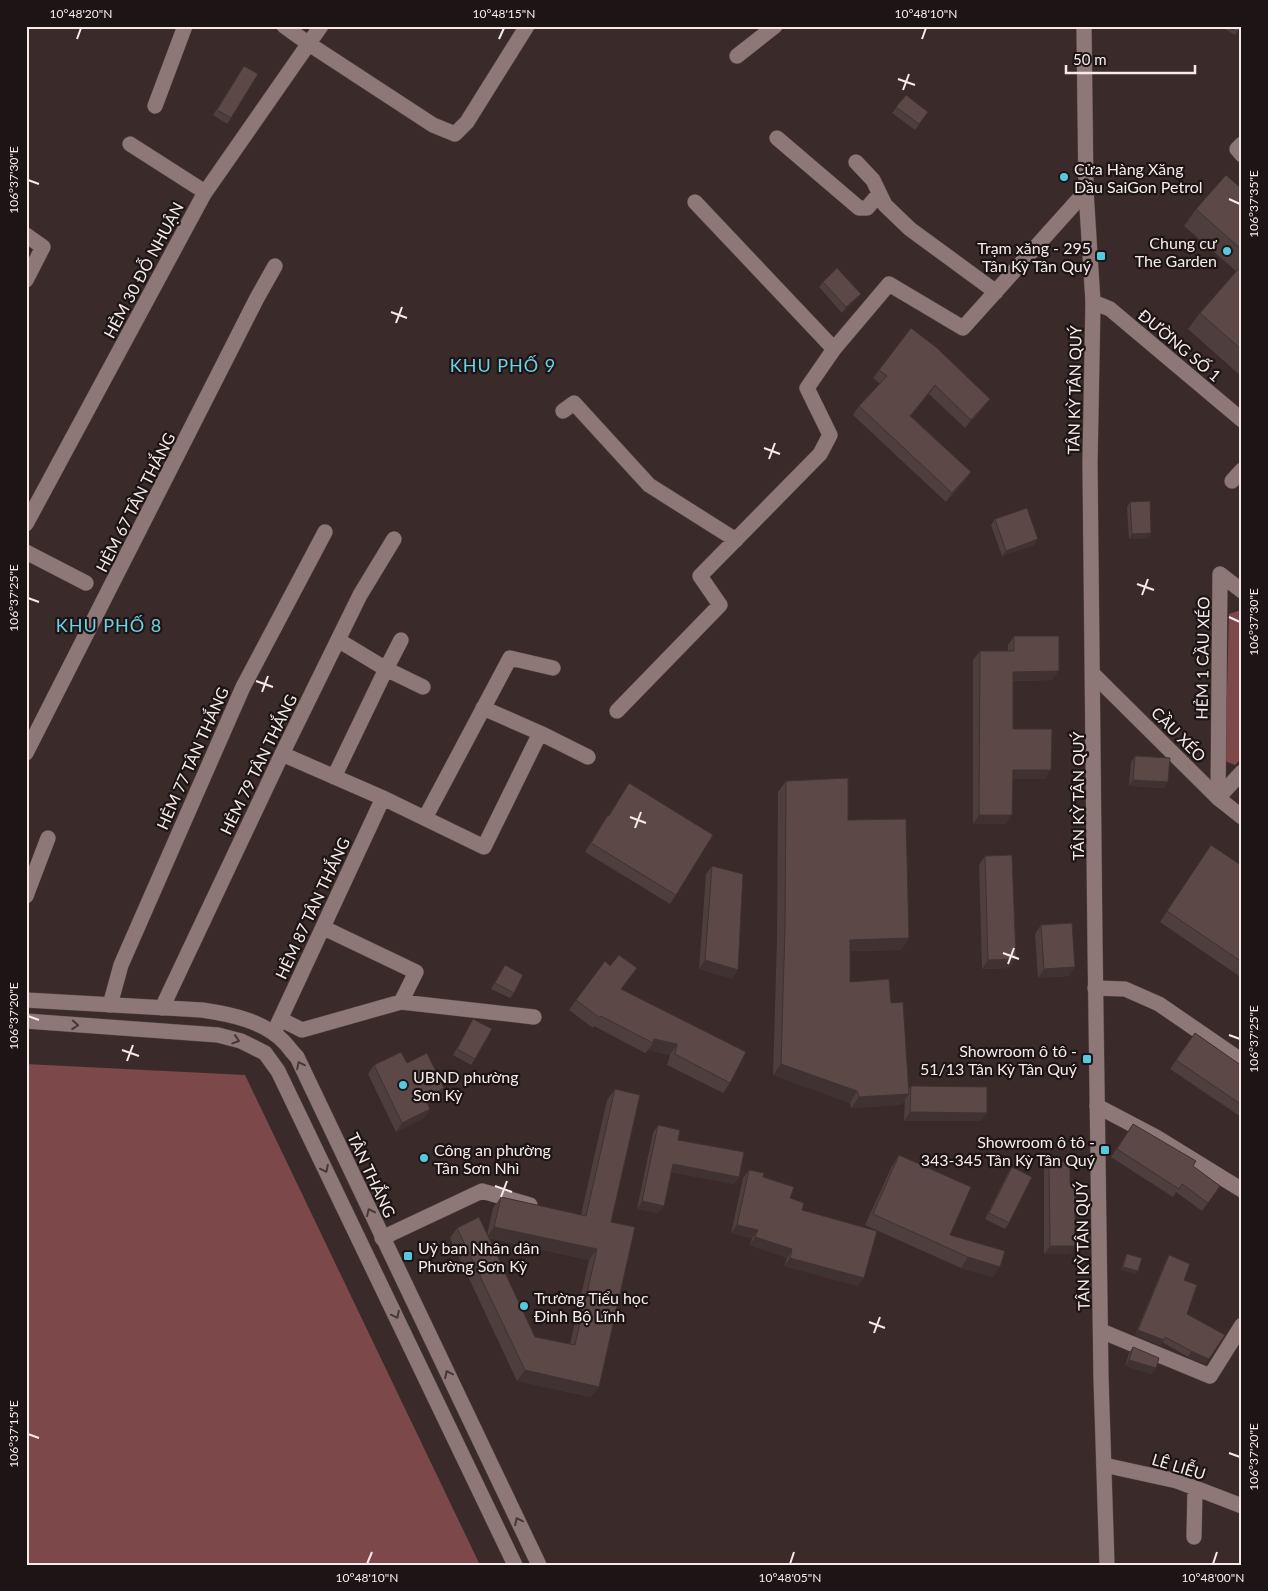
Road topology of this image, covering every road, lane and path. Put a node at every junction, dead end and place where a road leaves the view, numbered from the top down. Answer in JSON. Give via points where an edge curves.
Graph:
{"nodes":[{"id":1,"x":185,"y":26,"type":"edge"},
{"id":2,"x":284,"y":26,"type":"edge"},
{"id":3,"x":321,"y":26,"type":"edge"},
{"id":4,"x":526,"y":26,"type":"edge"},
{"id":5,"x":775,"y":26,"type":"edge"},
{"id":6,"x":1084,"y":26,"type":"edge"},
{"id":7,"x":309,"y":44,"type":"junction"},
{"id":8,"x":737,"y":56,"type":"dead end"},
{"id":9,"x":155,"y":106,"type":"dead end"},
{"id":10,"x":777,"y":138,"type":"dead end"},
{"id":11,"x":130,"y":144,"type":"dead end"},
{"id":12,"x":1242,"y":144,"type":"edge"},
{"id":13,"x":1242,"y":155,"type":"edge"},
{"id":14,"x":856,"y":162,"type":"dead end"},
{"id":15,"x":1086,"y":191,"type":"junction"},
{"id":16,"x":205,"y":192,"type":"junction"},
{"id":17,"x":879,"y":194,"type":"junction"},
{"id":18,"x":695,"y":202,"type":"dead end"},
{"id":19,"x":26,"y":235,"type":"edge"},
{"id":20,"x":275,"y":266,"type":"dead end"},
{"id":21,"x":26,"y":280,"type":"edge"},
{"id":22,"x":996,"y":292,"type":"junction"},
{"id":23,"x":1093,"y":302,"type":"junction"},
{"id":24,"x":834,"y":349,"type":"junction"},
{"id":25,"x":564,"y":411,"type":"dead end"},
{"id":26,"x":1242,"y":420,"type":"edge"},
{"id":27,"x":26,"y":524,"type":"edge"},
{"id":28,"x":325,"y":532,"type":"dead end"},
{"id":29,"x":394,"y":539,"type":"dead end"},
{"id":30,"x":736,"y":540,"type":"junction"},
{"id":31,"x":26,"y":552,"type":"edge"},
{"id":32,"x":86,"y":583,"type":"dead end"},
{"id":33,"x":1242,"y":591,"type":"edge"},
{"id":34,"x":338,"y":640,"type":"junction"},
{"id":35,"x":401,"y":640,"type":"dead end"},
{"id":36,"x":553,"y":668,"type":"dead end"},
{"id":37,"x":386,"y":669,"type":"junction"},
{"id":38,"x":1094,"y":674,"type":"junction"},
{"id":39,"x":423,"y":687,"type":"dead end"},
{"id":40,"x":483,"y":708,"type":"junction"},
{"id":41,"x":617,"y":711,"type":"dead end"},
{"id":42,"x":540,"y":733,"type":"junction"},
{"id":43,"x":26,"y":753,"type":"edge"},
{"id":44,"x":282,"y":754,"type":"junction"},
{"id":45,"x":588,"y":757,"type":"dead end"},
{"id":46,"x":1242,"y":772,"type":"edge"},
{"id":47,"x":334,"y":777,"type":"junction"},
{"id":48,"x":383,"y":798,"type":"junction"},
{"id":49,"x":1218,"y":798,"type":"junction"},
{"id":50,"x":1242,"y":817,"type":"edge"},
{"id":51,"x":425,"y":818,"type":"junction"},
{"id":52,"x":48,"y":838,"type":"dead end"},
{"id":53,"x":26,"y":896,"type":"edge"},
{"id":54,"x":324,"y":928,"type":"junction"},
{"id":55,"x":1095,"y":988,"type":"junction"},
{"id":56,"x":26,"y":1000,"type":"edge"},
{"id":57,"x":401,"y":1002,"type":"junction"},
{"id":58,"x":110,"y":1005,"type":"junction"},
{"id":59,"x":162,"y":1008,"type":"junction"},
{"id":60,"x":534,"y":1017,"type":"dead end"},
{"id":61,"x":280,"y":1019,"type":"junction"},
{"id":62,"x":26,"y":1021,"type":"edge"},
{"id":63,"x":162,"y":1030,"type":"junction"},
{"id":64,"x":274,"y":1034,"type":"junction"},
{"id":65,"x":265,"y":1053,"type":"junction"},
{"id":66,"x":1242,"y":1061,"type":"edge"},
{"id":67,"x":1097,"y":1106,"type":"junction"},
{"id":68,"x":1242,"y":1190,"type":"edge"},
{"id":69,"x":530,"y":1205,"type":"edge"},
{"id":70,"x":382,"y":1238,"type":"junction"},
{"id":71,"x":1242,"y":1325,"type":"edge"},
{"id":72,"x":1101,"y":1331,"type":"junction"},
{"id":73,"x":1104,"y":1465,"type":"junction"},
{"id":74,"x":1195,"y":1488,"type":"junction"},
{"id":75,"x":1242,"y":1506,"type":"edge"},
{"id":76,"x":1194,"y":1537,"type":"dead end"},
{"id":77,"x":516,"y":1565,"type":"edge"},
{"id":78,"x":539,"y":1565,"type":"edge"},
{"id":79,"x":1107,"y":1565,"type":"edge"}],
"edges":[{"from":1,"to":9,"type":"street"},
{"from":2,"to":7,"type":"street"},
{"from":3,"to":7,"type":"street","name":"HẺM 30 ĐỖ NHUẬN"},
{"from":4,"to":7,"type":"street","via":[[468,122],[454,134],[433,125]]},
{"from":5,"to":8,"type":"street"},
{"from":6,"to":15,"type":"street","name":"TÂN KỲ TÂN QUÝ"},
{"from":7,"to":16,"type":"street","name":"HẺM 30 ĐỖ NHUẬN"},
{"from":10,"to":17,"type":"street","via":[[859,208],[867,208]]},
{"from":11,"to":16,"type":"street"},
{"from":12,"to":13,"type":"street","via":[[1237,149]]},
{"from":14,"to":17,"type":"street","via":[[874,180]]},
{"from":15,"to":22,"type":"street"},
{"from":15,"to":23,"type":"street","name":"TÂN KỲ TÂN QUÝ"},
{"from":16,"to":27,"type":"street","name":"HẺM 30 ĐỖ NHUẬN"},
{"from":17,"to":22,"type":"street","via":[[884,205],[910,228]]},
{"from":18,"to":24,"type":"street"},
{"from":19,"to":21,"type":"street","via":[[43,247]]},
{"from":20,"to":43,"type":"street","name":"HẺM 67 TÂN THẮNG"},
{"from":22,"to":24,"type":"street","via":[[963,328],[889,284]]},
{"from":23,"to":26,"type":"street","name":"ĐƯỜNG SỐ 1","via":[[1110,309]]},
{"from":23,"to":38,"type":"street","name":"TÂN KỲ TÂN QUÝ","via":[[1090,464]]},
{"from":24,"to":30,"type":"street","via":[[808,388],[830,435],[820,454]]},
{"from":25,"to":30,"type":"street","via":[[574,403],[649,485]]},
{"from":28,"to":58,"type":"street","name":"HẺM 77 TÂN THẮNG","via":[[243,687],[120,965]]},
{"from":29,"to":34,"type":"street","name":"HẺM 79 TÂN THẮNG","via":[[360,595]]},
{"from":30,"to":41,"type":"street","via":[[700,576],[720,606]]},
{"from":31,"to":32,"type":"street"},
{"from":33,"to":49,"type":"street","name":"HẺM 1 CẦU XÉO","via":[[1220,574]]},
{"from":34,"to":37,"type":"street"},
{"from":34,"to":44,"type":"street","name":"HẺM 79 TÂN THẮNG"},
{"from":35,"to":37,"type":"street"},
{"from":36,"to":40,"type":"street","via":[[510,658]]},
{"from":37,"to":39,"type":"street"},
{"from":37,"to":47,"type":"street"},
{"from":38,"to":49,"type":"street","name":"CẦU XÉO"},
{"from":38,"to":55,"type":"street","name":"TÂN KỲ TÂN QUÝ"},
{"from":40,"to":42,"type":"street"},
{"from":40,"to":51,"type":"street"},
{"from":42,"to":45,"type":"street"},
{"from":42,"to":51,"type":"street","via":[[484,847]]},
{"from":44,"to":47,"type":"street"},
{"from":44,"to":59,"type":"street","name":"HẺM 79 TÂN THẮNG"},
{"from":46,"to":49,"type":"street"},
{"from":47,"to":48,"type":"street"},
{"from":48,"to":51,"type":"street"},
{"from":48,"to":54,"type":"street","name":"HẺM 87 TÂN THẮNG"},
{"from":49,"to":50,"type":"street","name":"CẦU XÉO"},
{"from":52,"to":53,"type":"street"},
{"from":54,"to":57,"type":"street","via":[[416,972]]},
{"from":54,"to":61,"type":"street","name":"HẺM 87 TÂN THẮNG"},
{"from":55,"to":66,"type":"street","via":[[1125,989],[1159,1004]]},
{"from":55,"to":67,"type":"street","name":"TÂN KỲ TÂN QUÝ"},
{"from":56,"to":58,"type":"street","name":"TÂN THẮNG"},
{"from":57,"to":60,"type":"street"},
{"from":57,"to":61,"type":"street","via":[[302,1030]]},
{"from":58,"to":59,"type":"street","name":"TÂN THẮNG"},
{"from":59,"to":63,"type":"street"},
{"from":59,"to":64,"type":"street","name":"TÂN THẮNG","via":[[222,1013],[266,1028]]},
{"from":61,"to":64,"type":"street","name":"HẺM 87 TÂN THẮNG"},
{"from":62,"to":63,"type":"street","one_way":true},
{"from":63,"to":65,"type":"street","one_way":true,"via":[[218,1035],[241,1041]]},
{"from":64,"to":65,"type":"street","name":"HẺM 87 TÂN THẮNG"},
{"from":70,"to":64,"type":"street","name":"TÂN THẮNG","one_way":true,"via":[[296,1057]]},
{"from":65,"to":77,"type":"street","one_way":true,"via":[[278,1071]]},
{"from":67,"to":68,"type":"street","via":[[1156,1137]]},
{"from":67,"to":72,"type":"street","name":"TÂN KỲ TÂN QUÝ"},
{"from":69,"to":70,"type":"street","via":[[482,1192]]},
{"from":78,"to":70,"type":"street","name":"TÂN THẮNG","one_way":true},
{"from":71,"to":72,"type":"street","via":[[1210,1376]]},
{"from":72,"to":73,"type":"street","name":"TÂN KỲ TÂN QUÝ"},
{"from":73,"to":74,"type":"street","name":"LÊ LIỄU","via":[[1177,1480]]},
{"from":73,"to":79,"type":"street","name":"TÂN KỲ TÂN QUÝ"},
{"from":74,"to":75,"type":"street","name":"LÊ LIỄU"},
{"from":74,"to":76,"type":"street"}]}
